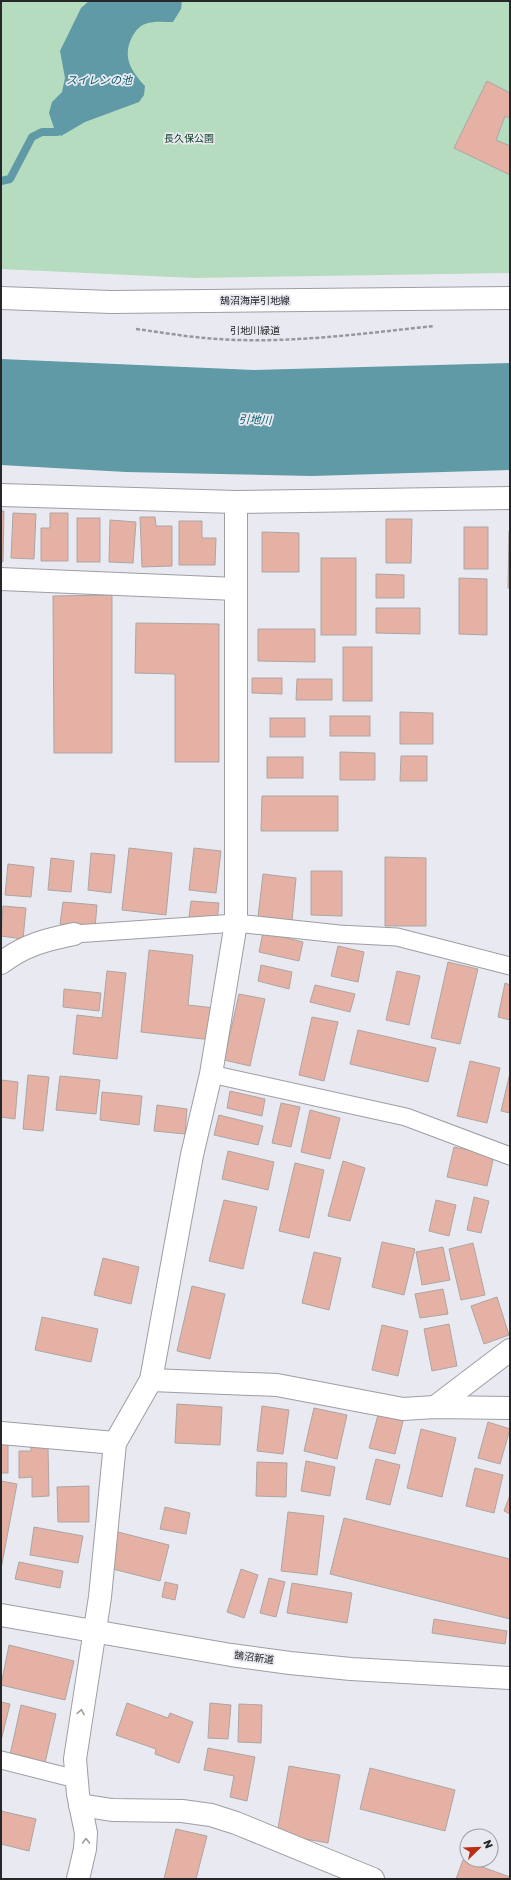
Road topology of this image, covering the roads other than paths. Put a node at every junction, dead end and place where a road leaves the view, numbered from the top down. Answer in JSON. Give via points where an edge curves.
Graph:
{"nodes":[{"id":1,"x":1,"y":298,"type":"edge"},
{"id":2,"x":510,"y":298,"type":"edge"},
{"id":3,"x":1,"y":495,"type":"edge"},
{"id":4,"x":510,"y":498,"type":"edge"},
{"id":5,"x":236,"y":502,"type":"junction"},
{"id":6,"x":1,"y":579,"type":"edge"},
{"id":7,"x":236,"y":589,"type":"junction"},
{"id":8,"x":236,"y":922,"type":"junction"},
{"id":9,"x":74,"y":934,"type":"joint"},
{"id":10,"x":1,"y":963,"type":"edge"},
{"id":11,"x":510,"y":966,"type":"edge"},
{"id":12,"x":211,"y":1074,"type":"junction"},
{"id":13,"x":510,"y":1156,"type":"edge"},
{"id":14,"x":510,"y":1350,"type":"edge"},
{"id":15,"x":151,"y":1380,"type":"junction"},
{"id":16,"x":435,"y":1407,"type":"junction"},
{"id":17,"x":510,"y":1408,"type":"edge"},
{"id":18,"x":1,"y":1432,"type":"edge"},
{"id":19,"x":115,"y":1443,"type":"junction"},
{"id":20,"x":1,"y":1615,"type":"edge"},
{"id":21,"x":95,"y":1631,"type":"junction"},
{"id":22,"x":510,"y":1678,"type":"edge"},
{"id":23,"x":1,"y":1760,"type":"edge"},
{"id":24,"x":76,"y":1779,"type":"junction"},
{"id":25,"x":80,"y":1805,"type":"junction"},
{"id":26,"x":78,"y":1879,"type":"edge"},
{"id":27,"x":373,"y":1879,"type":"edge"}],
"edges":[{"from":1,"to":2,"type":"street","name":"鵠沼海岸引地線","via":[[111,302]]},
{"from":3,"to":5,"type":"street"},
{"from":4,"to":5,"type":"street"},
{"from":5,"to":7,"type":"street"},
{"from":6,"to":7,"type":"street"},
{"from":7,"to":8,"type":"street"},
{"from":8,"to":9,"type":"lane"},
{"from":8,"to":11,"type":"lane","via":[[339,934],[398,937]]},
{"from":8,"to":12,"type":"street"},
{"from":9,"to":10,"type":"street","via":[[42,941],[16,952]]},
{"from":12,"to":13,"type":"lane","via":[[406,1117]]},
{"from":12,"to":15,"type":"street","via":[[192,1155]]},
{"from":14,"to":16,"type":"street"},
{"from":15,"to":16,"type":"street","via":[[277,1385],[403,1409]]},
{"from":15,"to":19,"type":"street"},
{"from":16,"to":17,"type":"street"},
{"from":18,"to":19,"type":"street"},
{"from":19,"to":21,"type":"street"},
{"from":20,"to":21,"type":"street","name":"鵠沼新道"},
{"from":21,"to":22,"type":"street","name":"鵠沼新道","via":[[231,1655],[351,1670]]},
{"from":24,"to":21,"type":"street","one_way":true,"via":[[78,1732]]},
{"from":23,"to":24,"type":"lane"},
{"from":24,"to":25,"type":"street"},
{"from":26,"to":25,"type":"street","one_way":true,"via":[[86,1849],[86,1833]]},
{"from":25,"to":27,"type":"street","via":[[112,1810],[182,1810],[211,1815]]}]}
